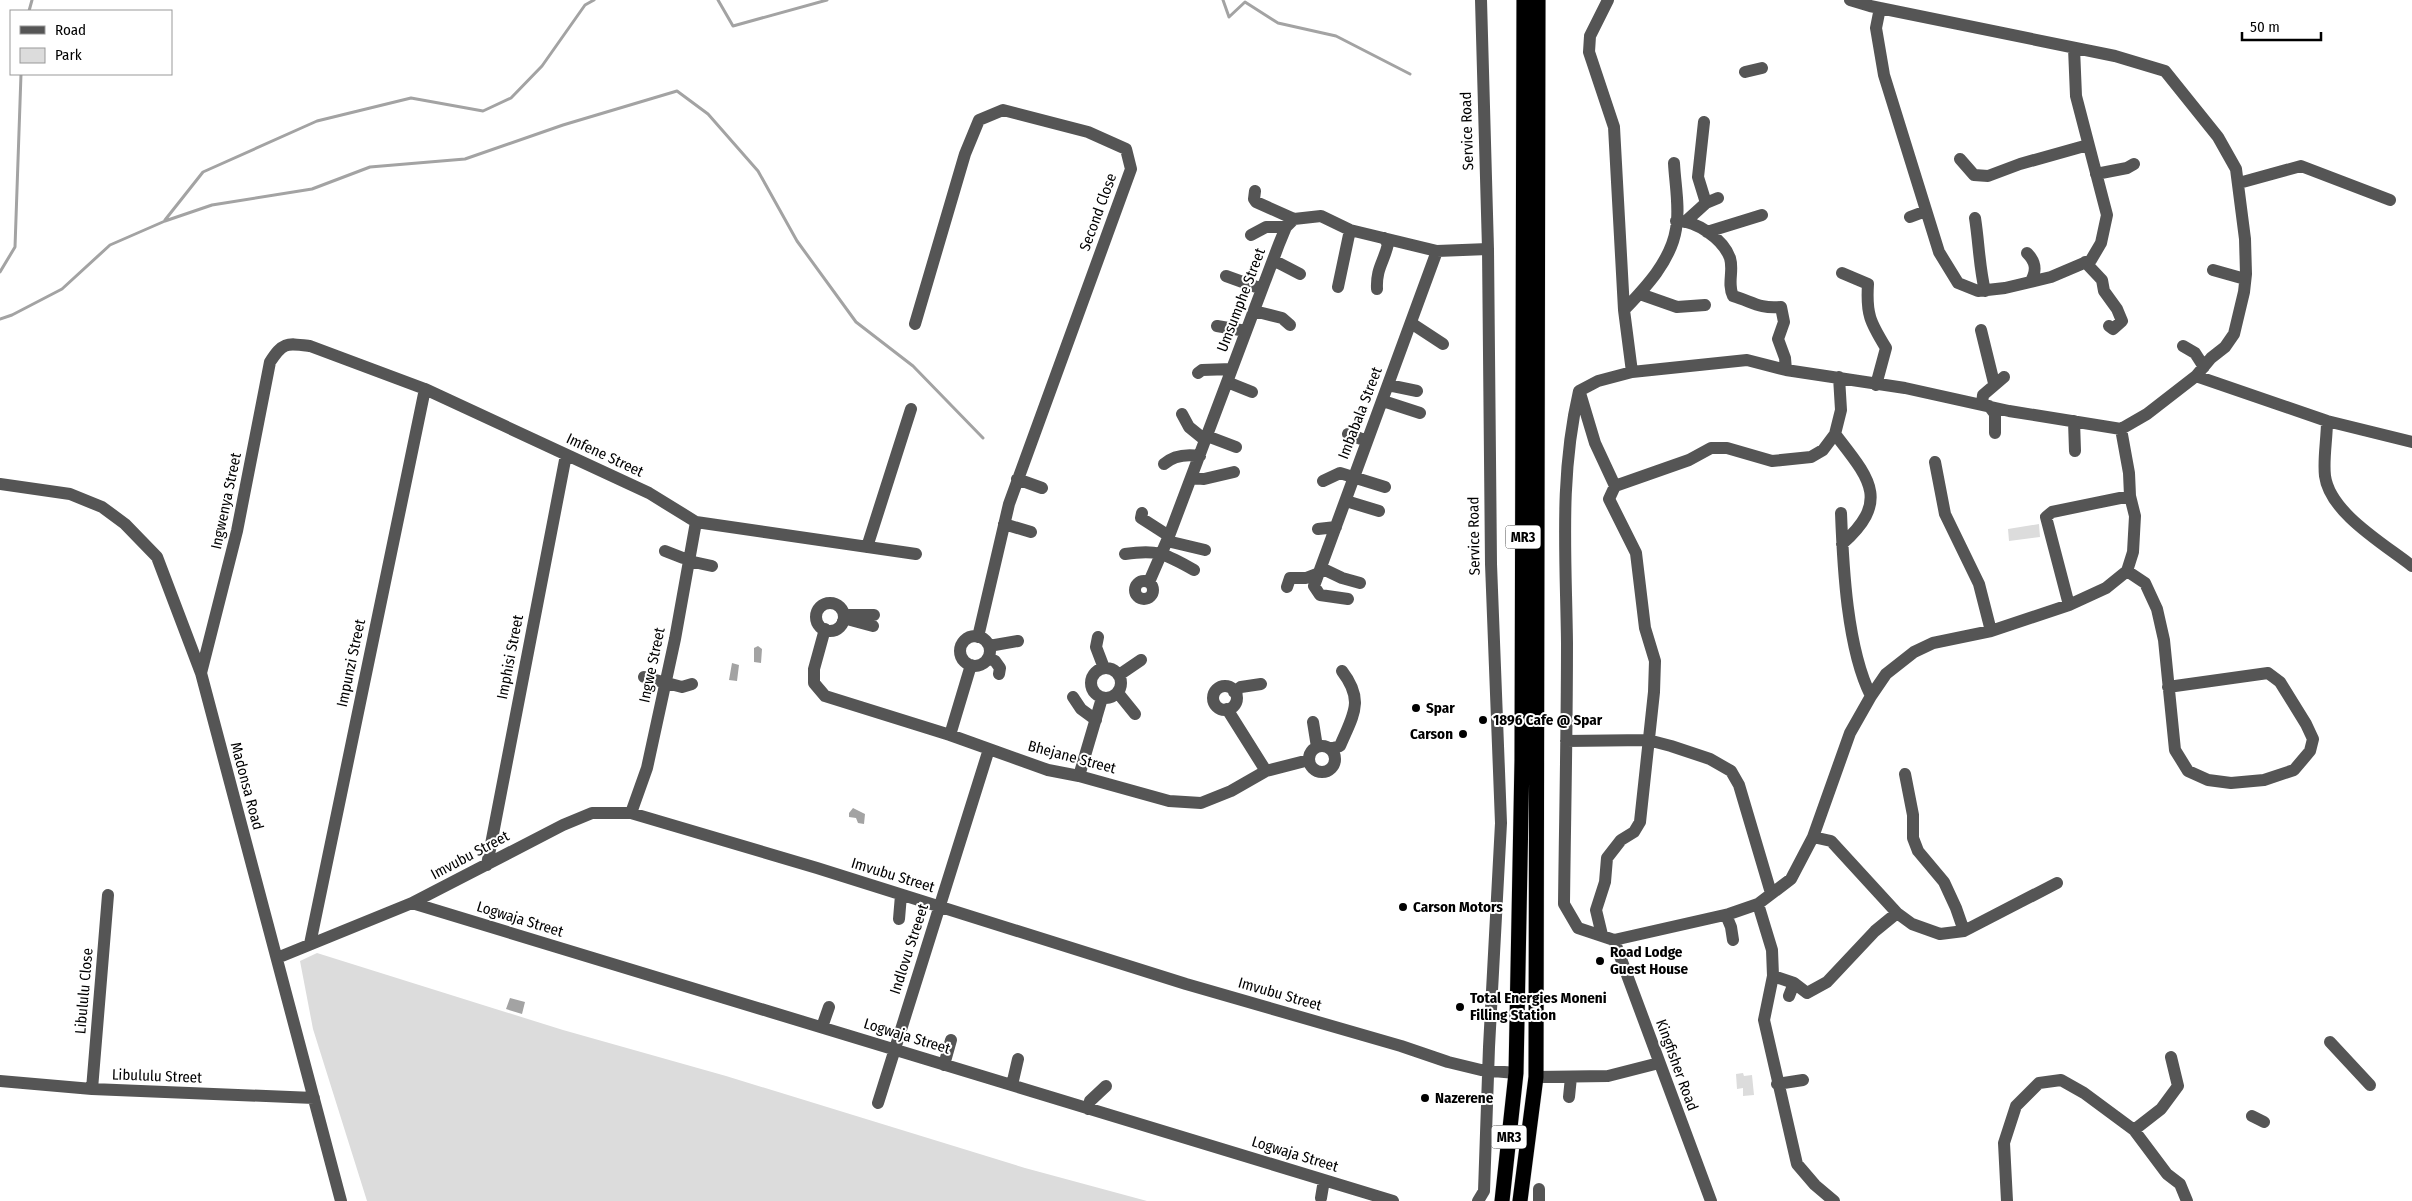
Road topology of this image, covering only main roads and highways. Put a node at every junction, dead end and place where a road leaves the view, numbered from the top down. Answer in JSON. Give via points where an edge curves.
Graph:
{"nodes":[{"id":1,"x":1524,"y":0,"type":"edge"},
{"id":2,"x":1538,"y":0,"type":"edge"},
{"id":3,"x":1502,"y":1201,"type":"edge"},
{"id":4,"x":1520,"y":1201,"type":"edge"}],
"edges":[{"from":1,"to":3,"type":"highway","number":"MR3","via":[[1522,760],[1516,1073]]},
{"from":2,"to":4,"type":"highway","number":"MR3","via":[[1536,1077]]}]}
